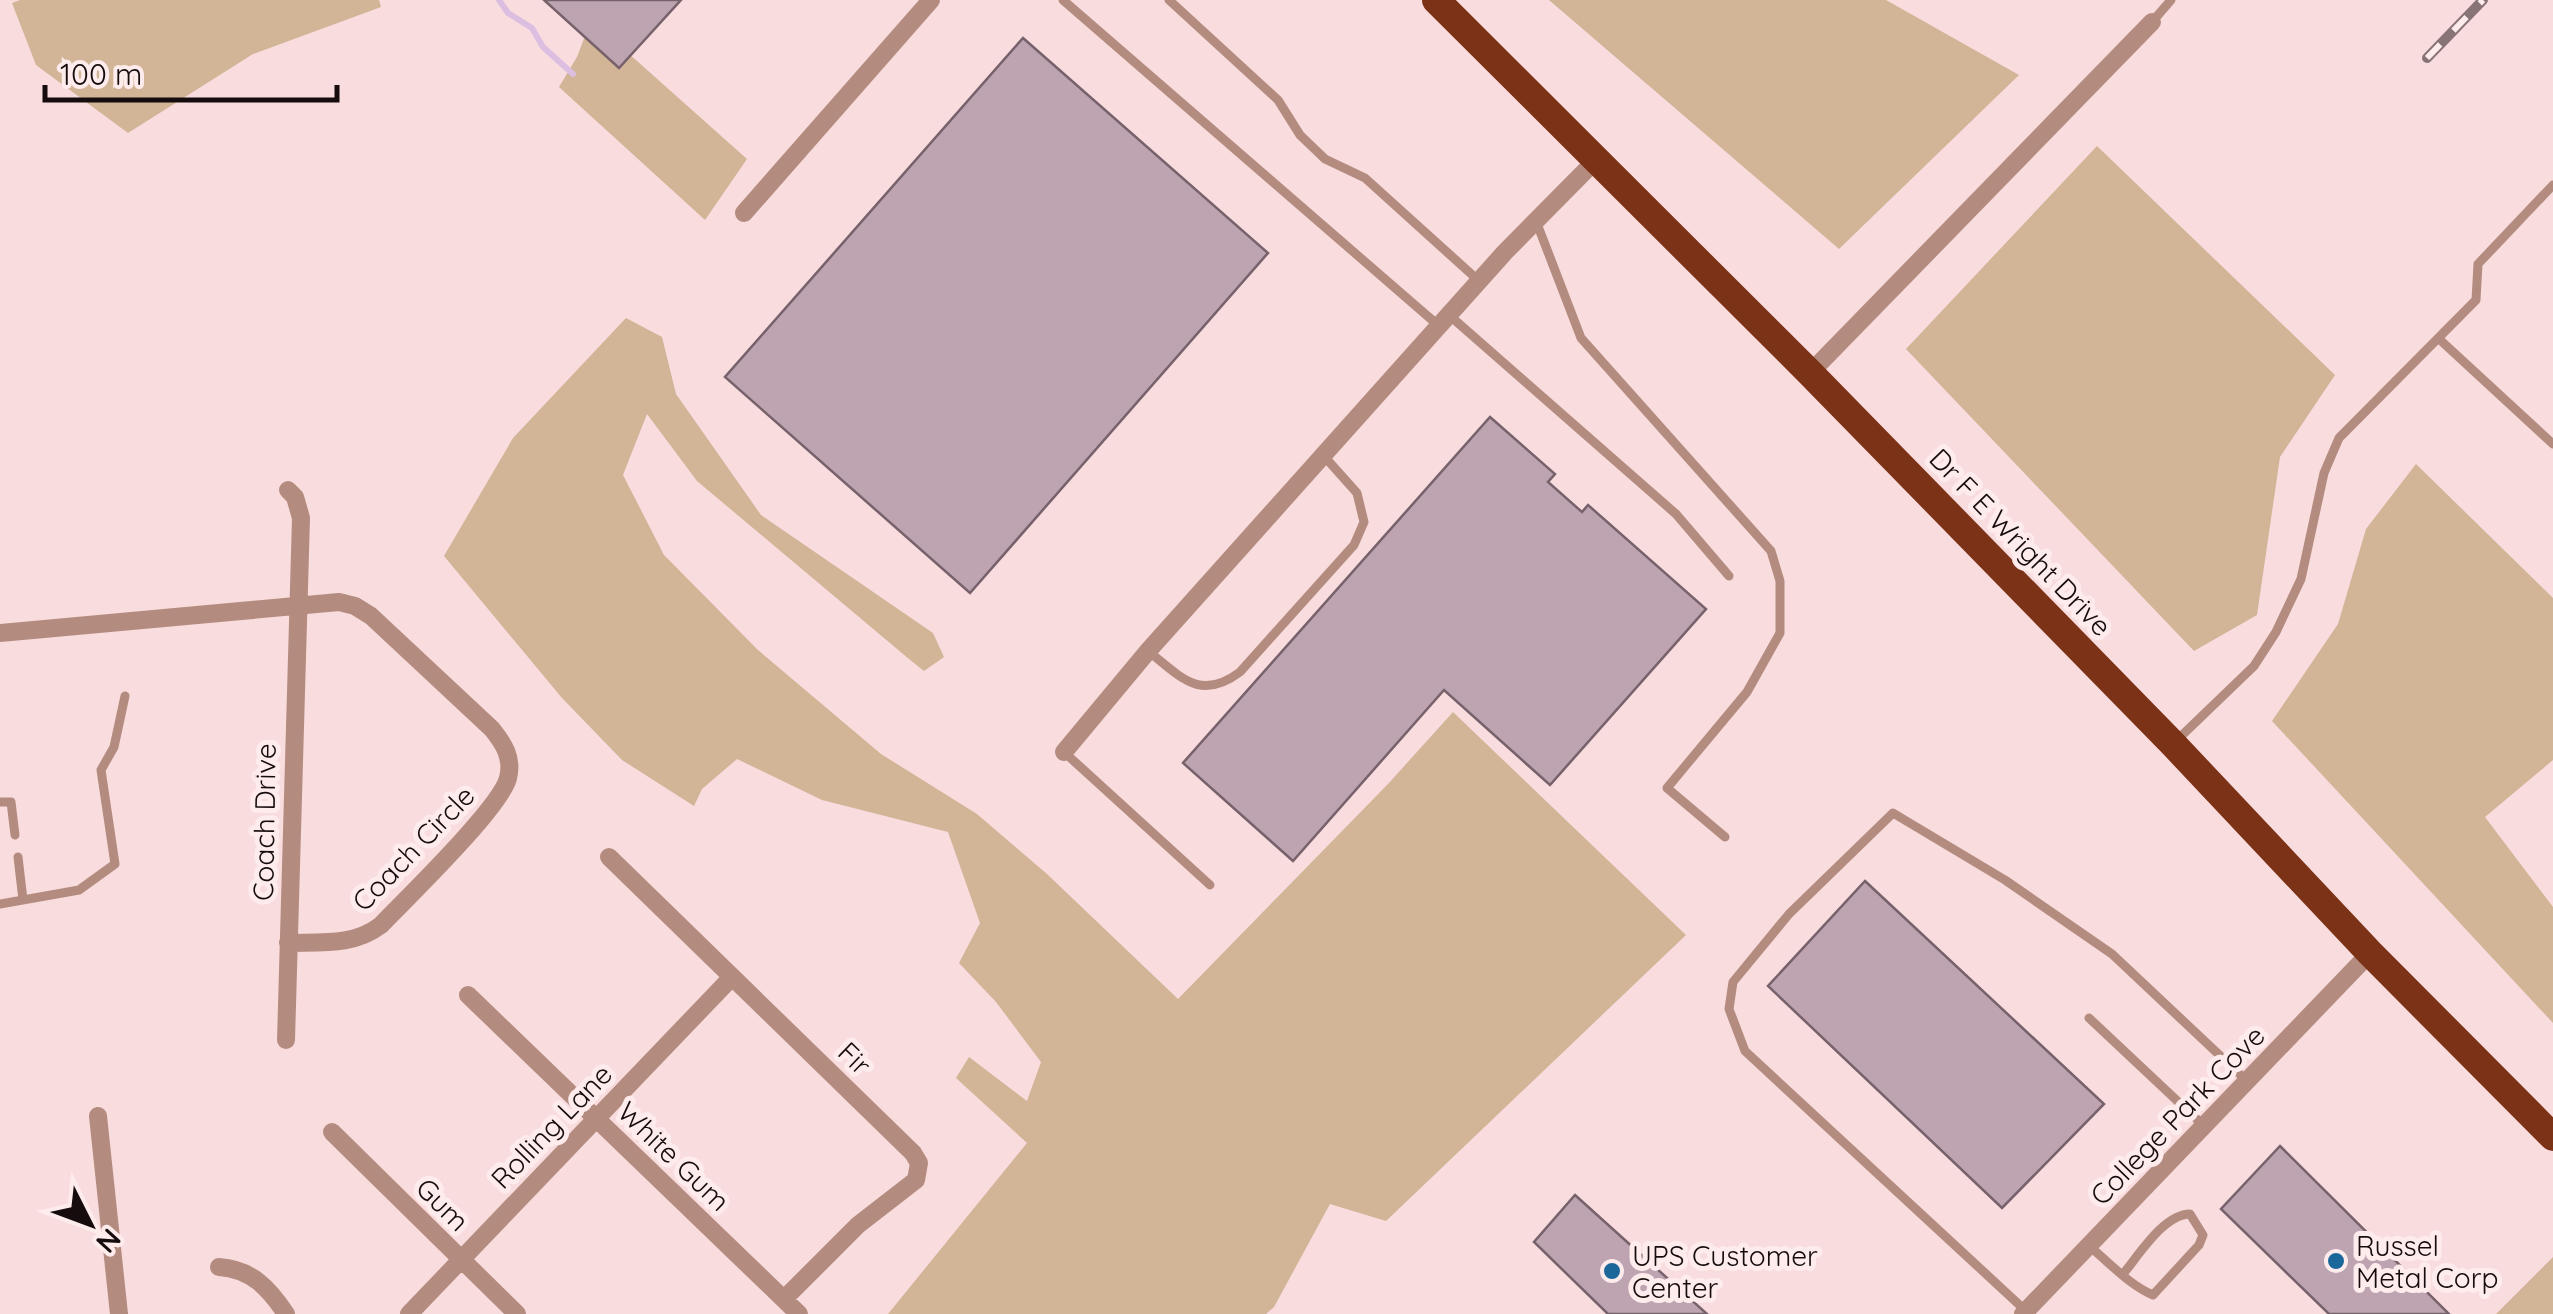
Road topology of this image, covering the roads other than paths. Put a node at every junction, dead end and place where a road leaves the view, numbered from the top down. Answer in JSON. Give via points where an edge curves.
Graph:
{"nodes":[{"id":1,"x":931,"y":0,"type":"edge"},
{"id":2,"x":1064,"y":0,"type":"edge"},
{"id":3,"x":1169,"y":0,"type":"edge"},
{"id":4,"x":1436,"y":0,"type":"edge"},
{"id":5,"x":2171,"y":0,"type":"edge"},
{"id":6,"x":2152,"y":22,"type":"joint"},
{"id":7,"x":1596,"y":159,"type":"junction"},
{"id":8,"x":2553,"y":185,"type":"edge"},
{"id":9,"x":744,"y":213,"type":"dead end"},
{"id":10,"x":1536,"y":221,"type":"junction"},
{"id":11,"x":1479,"y":281,"type":"junction"},
{"id":12,"x":1444,"y":320,"type":"junction"},
{"id":13,"x":2438,"y":338,"type":"junction"},
{"id":14,"x":1810,"y":373,"type":"junction"},
{"id":15,"x":2553,"y":444,"type":"edge"},
{"id":16,"x":1323,"y":455,"type":"junction"},
{"id":17,"x":288,"y":490,"type":"dead end"},
{"id":18,"x":1729,"y":576,"type":"dead end"},
{"id":19,"x":296,"y":606,"type":"junction"},
{"id":20,"x":0,"y":632,"type":"edge"},
{"id":21,"x":1148,"y":651,"type":"junction"},
{"id":22,"x":125,"y":696,"type":"dead end"},
{"id":23,"x":2173,"y":744,"type":"junction"},
{"id":24,"x":1064,"y":752,"type":"joint"},
{"id":25,"x":0,"y":802,"type":"edge"},
{"id":26,"x":15,"y":835,"type":"dead end"},
{"id":27,"x":1724,"y":837,"type":"dead end"},
{"id":28,"x":18,"y":857,"type":"dead end"},
{"id":29,"x":609,"y":858,"type":"dead end"},
{"id":30,"x":1210,"y":885,"type":"dead end"},
{"id":31,"x":22,"y":900,"type":"junction"},
{"id":32,"x":0,"y":904,"type":"edge"},
{"id":33,"x":288,"y":943,"type":"junction"},
{"id":34,"x":2370,"y":953,"type":"junction"},
{"id":35,"x":732,"y":977,"type":"junction"},
{"id":36,"x":468,"y":995,"type":"dead end"},
{"id":37,"x":2089,"y":1018,"type":"dead end"},
{"id":38,"x":286,"y":1040,"type":"dead end"},
{"id":39,"x":2247,"y":1081,"type":"junction"},
{"id":40,"x":98,"y":1116,"type":"dead end"},
{"id":41,"x":596,"y":1119,"type":"junction"},
{"id":42,"x":2204,"y":1126,"type":"junction"},
{"id":43,"x":332,"y":1132,"type":"dead end"},
{"id":44,"x":2553,"y":1137,"type":"edge"},
{"id":45,"x":2089,"y":1246,"type":"junction"},
{"id":46,"x":461,"y":1260,"type":"junction"},
{"id":47,"x":219,"y":1267,"type":"dead end"},
{"id":48,"x":2122,"y":1274,"type":"junction"},
{"id":49,"x":784,"y":1300,"type":"junction"},
{"id":50,"x":2025,"y":1313,"type":"edge"},
{"id":51,"x":119,"y":1314,"type":"edge"},
{"id":52,"x":286,"y":1314,"type":"edge"},
{"id":53,"x":409,"y":1314,"type":"edge"},
{"id":54,"x":517,"y":1314,"type":"edge"},
{"id":55,"x":799,"y":1314,"type":"edge"}],
"edges":[{"from":1,"to":9,"type":"street"},
{"from":2,"to":12,"type":"lane"},
{"from":3,"to":11,"type":"lane","via":[[1278,100],[1324,159],[1364,178]]},
{"from":4,"to":7,"type":"highway","name":"Dr F E Wright Drive"},
{"from":5,"to":6,"type":"lane"},
{"from":6,"to":14,"type":"street"},
{"from":7,"to":10,"type":"street"},
{"from":7,"to":14,"type":"highway","name":"Dr F E Wright Drive"},
{"from":8,"to":13,"type":"lane","via":[[2478,264],[2476,300]]},
{"from":10,"to":11,"type":"street"},
{"from":10,"to":27,"type":"lane","via":[[1581,338],[1771,551],[1780,581],[1780,632],[1746,692],[1667,788]]},
{"from":11,"to":12,"type":"street"},
{"from":12,"to":16,"type":"street"},
{"from":12,"to":18,"type":"lane","via":[[1676,514]]},
{"from":13,"to":15,"type":"lane"},
{"from":13,"to":23,"type":"lane","via":[[2339,438],[2324,473],[2301,579],[2276,632],[2254,666]]},
{"from":14,"to":23,"type":"highway","name":"Dr F E Wright Drive"},
{"from":16,"to":21,"type":"street"},
{"from":16,"to":21,"type":"lane","via":[[1357,493],[1364,522],[1354,545],[1291,616],[1222,685],[1186,682]]},
{"from":17,"to":19,"type":"street","name":"Coach Drive","via":[[301,518]]},
{"from":19,"to":20,"type":"street"},
{"from":19,"to":33,"type":"street","name":"Coach Drive"},
{"from":19,"to":33,"type":"street","name":"Coach Circle","via":[[339,602],[371,616],[504,744],[509,776],[491,808],[381,925],[352,940]]},
{"from":21,"to":24,"type":"street"},
{"from":22,"to":31,"type":"lane","via":[[114,747],[101,770],[115,864],[80,890]]},
{"from":23,"to":34,"type":"highway","name":"Dr F E Wright Drive"},
{"from":24,"to":30,"type":"lane"},
{"from":25,"to":26,"type":"lane","via":[[12,802]]},
{"from":28,"to":31,"type":"lane"},
{"from":29,"to":35,"type":"street","name":"Fir"},
{"from":31,"to":32,"type":"lane"},
{"from":33,"to":38,"type":"street","name":"Coach Drive"},
{"from":34,"to":39,"type":"street","name":"College Park Cove"},
{"from":34,"to":44,"type":"highway","name":"Dr F E Wright Drive"},
{"from":35,"to":41,"type":"street","name":"Rolling Lane"},
{"from":35,"to":49,"type":"street","name":"Fir","via":[[919,1163],[916,1180],[858,1225]]},
{"from":36,"to":41,"type":"street","name":"White Gum"},
{"from":37,"to":42,"type":"lane"},
{"from":39,"to":42,"type":"street","name":"College Park Cove"},
{"from":39,"to":50,"type":"lane","via":[[2112,954],[1894,813],[1789,914],[1733,982],[1728,1009],[1745,1051]]},
{"from":40,"to":51,"type":"street"},
{"from":41,"to":46,"type":"street","name":"Rolling Lane"},
{"from":41,"to":49,"type":"street","name":"White Gum"},
{"from":42,"to":45,"type":"street","name":"College Park Cove"},
{"from":43,"to":46,"type":"street","name":"Gum"},
{"from":45,"to":48,"type":"lane"},
{"from":45,"to":50,"type":"street","name":"College Park Cove"},
{"from":46,"to":53,"type":"street","name":"Rolling Lane"},
{"from":46,"to":54,"type":"street","name":"Gum"},
{"from":47,"to":52,"type":"street","via":[[252,1275]]},
{"from":48,"to":48,"type":"lane","via":[[2153,1295],[2199,1245],[2198,1222],[2181,1214]]},
{"from":49,"to":55,"type":"street","name":"White Gum"}]}
